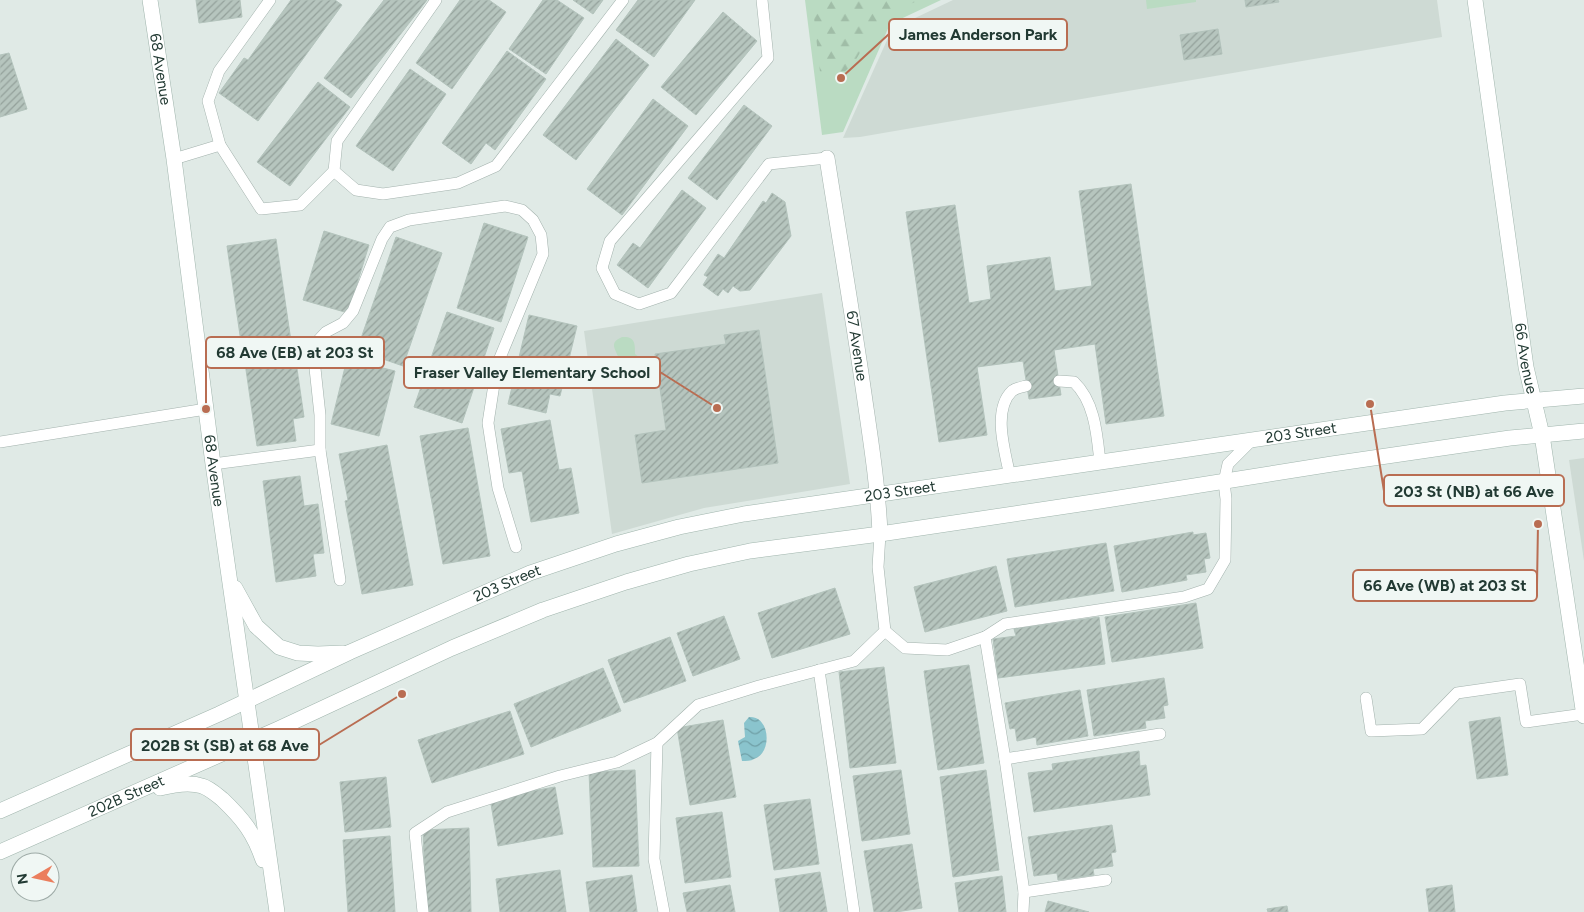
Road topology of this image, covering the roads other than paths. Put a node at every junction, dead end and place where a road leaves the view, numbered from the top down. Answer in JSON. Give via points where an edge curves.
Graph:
{"nodes":[{"id":1,"x":150,"y":0,"type":"edge"},
{"id":2,"x":270,"y":0,"type":"edge"},
{"id":3,"x":436,"y":0,"type":"edge"},
{"id":4,"x":622,"y":0,"type":"edge"},
{"id":5,"x":762,"y":0,"type":"edge"},
{"id":6,"x":1476,"y":0,"type":"edge"},
{"id":7,"x":220,"y":145,"type":"junction"},
{"id":8,"x":827,"y":158,"type":"joint"},
{"id":9,"x":174,"y":159,"type":"junction"},
{"id":10,"x":334,"y":171,"type":"junction"},
{"id":11,"x":1059,"y":381,"type":"dead end"},
{"id":12,"x":1026,"y":386,"type":"dead end"},
{"id":13,"x":1584,"y":396,"type":"edge"},
{"id":14,"x":1534,"y":401,"type":"junction"},
{"id":15,"x":206,"y":409,"type":"junction"},
{"id":16,"x":1584,"y":431,"type":"edge"},
{"id":17,"x":1542,"y":435,"type":"junction"},
{"id":18,"x":1252,"y":440,"type":"junction"},
{"id":19,"x":0,"y":442,"type":"edge"},
{"id":20,"x":320,"y":450,"type":"junction"},
{"id":21,"x":1100,"y":462,"type":"junction"},
{"id":22,"x":213,"y":464,"type":"junction"},
{"id":23,"x":1010,"y":476,"type":"junction"},
{"id":24,"x":1224,"y":482,"type":"junction"},
{"id":25,"x":878,"y":495,"type":"junction"},
{"id":26,"x":880,"y":534,"type":"junction"},
{"id":27,"x":516,"y":547,"type":"dead end"},
{"id":28,"x":340,"y":580,"type":"dead end"},
{"id":29,"x":230,"y":581,"type":"junction"},
{"id":30,"x":885,"y":631,"type":"junction"},
{"id":31,"x":984,"y":637,"type":"junction"},
{"id":32,"x":350,"y":652,"type":"junction"},
{"id":33,"x":819,"y":670,"type":"junction"},
{"id":34,"x":1366,"y":698,"type":"dead end"},
{"id":35,"x":247,"y":701,"type":"junction"},
{"id":36,"x":1584,"y":715,"type":"edge"},
{"id":37,"x":1160,"y":734,"type":"dead end"},
{"id":38,"x":252,"y":740,"type":"junction"},
{"id":39,"x":657,"y":743,"type":"junction"},
{"id":40,"x":1005,"y":759,"type":"junction"},
{"id":41,"x":129,"y":795,"type":"junction"},
{"id":42,"x":0,"y":811,"type":"edge"},
{"id":43,"x":0,"y":852,"type":"edge"},
{"id":44,"x":1106,"y":880,"type":"dead end"},
{"id":45,"x":274,"y":890,"type":"junction"},
{"id":46,"x":1024,"y":892,"type":"junction"},
{"id":47,"x":277,"y":912,"type":"edge"},
{"id":48,"x":422,"y":912,"type":"edge"},
{"id":49,"x":664,"y":912,"type":"edge"},
{"id":50,"x":854,"y":912,"type":"edge"},
{"id":51,"x":1023,"y":912,"type":"edge"}],
"edges":[{"from":1,"to":9,"type":"main road","name":"68 Avenue"},
{"from":2,"to":7,"type":"lane","via":[[219,71],[208,101]]},
{"from":3,"to":10,"type":"lane","via":[[337,141]]},
{"from":4,"to":10,"type":"lane","via":[[496,166],[458,183],[383,194],[356,190]]},
{"from":5,"to":8,"type":"lane","via":[[768,58],[610,241],[602,268],[615,294],[638,304],[671,293],[768,164]]},
{"from":6,"to":14,"type":"main road","name":"66 Avenue","via":[[1526,368]]},
{"from":7,"to":9,"type":"lane"},
{"from":7,"to":10,"type":"lane","via":[[261,209],[300,205]]},
{"from":8,"to":25,"type":"main road","name":"67 Avenue"},
{"from":9,"to":15,"type":"main road","name":"68 Avenue"},
{"from":11,"to":21,"type":"lane","via":[[1074,382],[1082,390],[1093,417]]},
{"from":12,"to":23,"type":"lane","via":[[1013,390],[1005,400],[1001,414]]},
{"from":13,"to":14,"type":"main road","name":"203 Street"},
{"from":14,"to":17,"type":"main road","name":"66 Avenue"},
{"from":14,"to":18,"type":"main road","name":"203 Street"},
{"from":15,"to":19,"type":"lane"},
{"from":15,"to":22,"type":"main road","name":"68 Avenue"},
{"from":16,"to":17,"type":"main road"},
{"from":17,"to":24,"type":"main road"},
{"from":17,"to":36,"type":"main road","name":"66 Avenue"},
{"from":18,"to":21,"type":"main road","name":"203 Street"},
{"from":18,"to":24,"type":"lane","via":[[1228,464]]},
{"from":20,"to":22,"type":"lane"},
{"from":20,"to":27,"type":"lane","via":[[314,344],[326,332],[343,323],[353,311],[390,227],[408,220],[505,206],[522,210],[533,220],[541,235],[543,254],[498,365],[488,423],[498,488]]},
{"from":20,"to":28,"type":"lane"},
{"from":21,"to":23,"type":"main road","name":"203 Street"},
{"from":22,"to":29,"type":"main road","name":"68 Avenue"},
{"from":23,"to":25,"type":"main road","name":"203 Street"},
{"from":24,"to":26,"type":"main road"},
{"from":24,"to":31,"type":"lane","via":[[1225,560],[1208,589],[1184,596],[1005,624]]},
{"from":25,"to":26,"type":"main road","name":"67 Avenue"},
{"from":25,"to":32,"type":"main road","name":"203 Street","via":[[744,514],[616,544],[530,573]]},
{"from":26,"to":30,"type":"lane","via":[[878,566]]},
{"from":26,"to":38,"type":"main road","via":[[750,551],[689,564],[617,585],[543,610],[452,648]]},
{"from":29,"to":32,"type":"main road","via":[[256,626],[279,647],[298,653]]},
{"from":29,"to":35,"type":"main road","name":"68 Avenue"},
{"from":30,"to":31,"type":"lane","via":[[905,648],[947,650]]},
{"from":30,"to":33,"type":"lane","via":[[854,660]]},
{"from":31,"to":40,"type":"lane"},
{"from":32,"to":35,"type":"main road","name":"203 Street"},
{"from":33,"to":39,"type":"lane","via":[[698,705]]},
{"from":33,"to":50,"type":"lane"},
{"from":34,"to":36,"type":"lane","via":[[1371,731],[1422,729],[1457,693],[1520,684],[1526,722]]},
{"from":35,"to":38,"type":"main road","name":"68 Avenue"},
{"from":35,"to":42,"type":"main road"},
{"from":37,"to":40,"type":"lane"},
{"from":38,"to":41,"type":"main road","name":"202B Street"},
{"from":38,"to":45,"type":"main road","name":"68 Avenue"},
{"from":39,"to":48,"type":"lane","via":[[617,762],[560,776],[446,812],[415,833]]},
{"from":39,"to":49,"type":"lane","via":[[654,859]]},
{"from":40,"to":46,"type":"lane"},
{"from":41,"to":43,"type":"main road","name":"202B Street"},
{"from":41,"to":45,"type":"main road","via":[[173,784],[203,786],[217,795],[240,816],[257,844]]},
{"from":44,"to":46,"type":"lane"},
{"from":45,"to":47,"type":"main road","name":"68 Avenue"},
{"from":46,"to":51,"type":"lane"}]}
